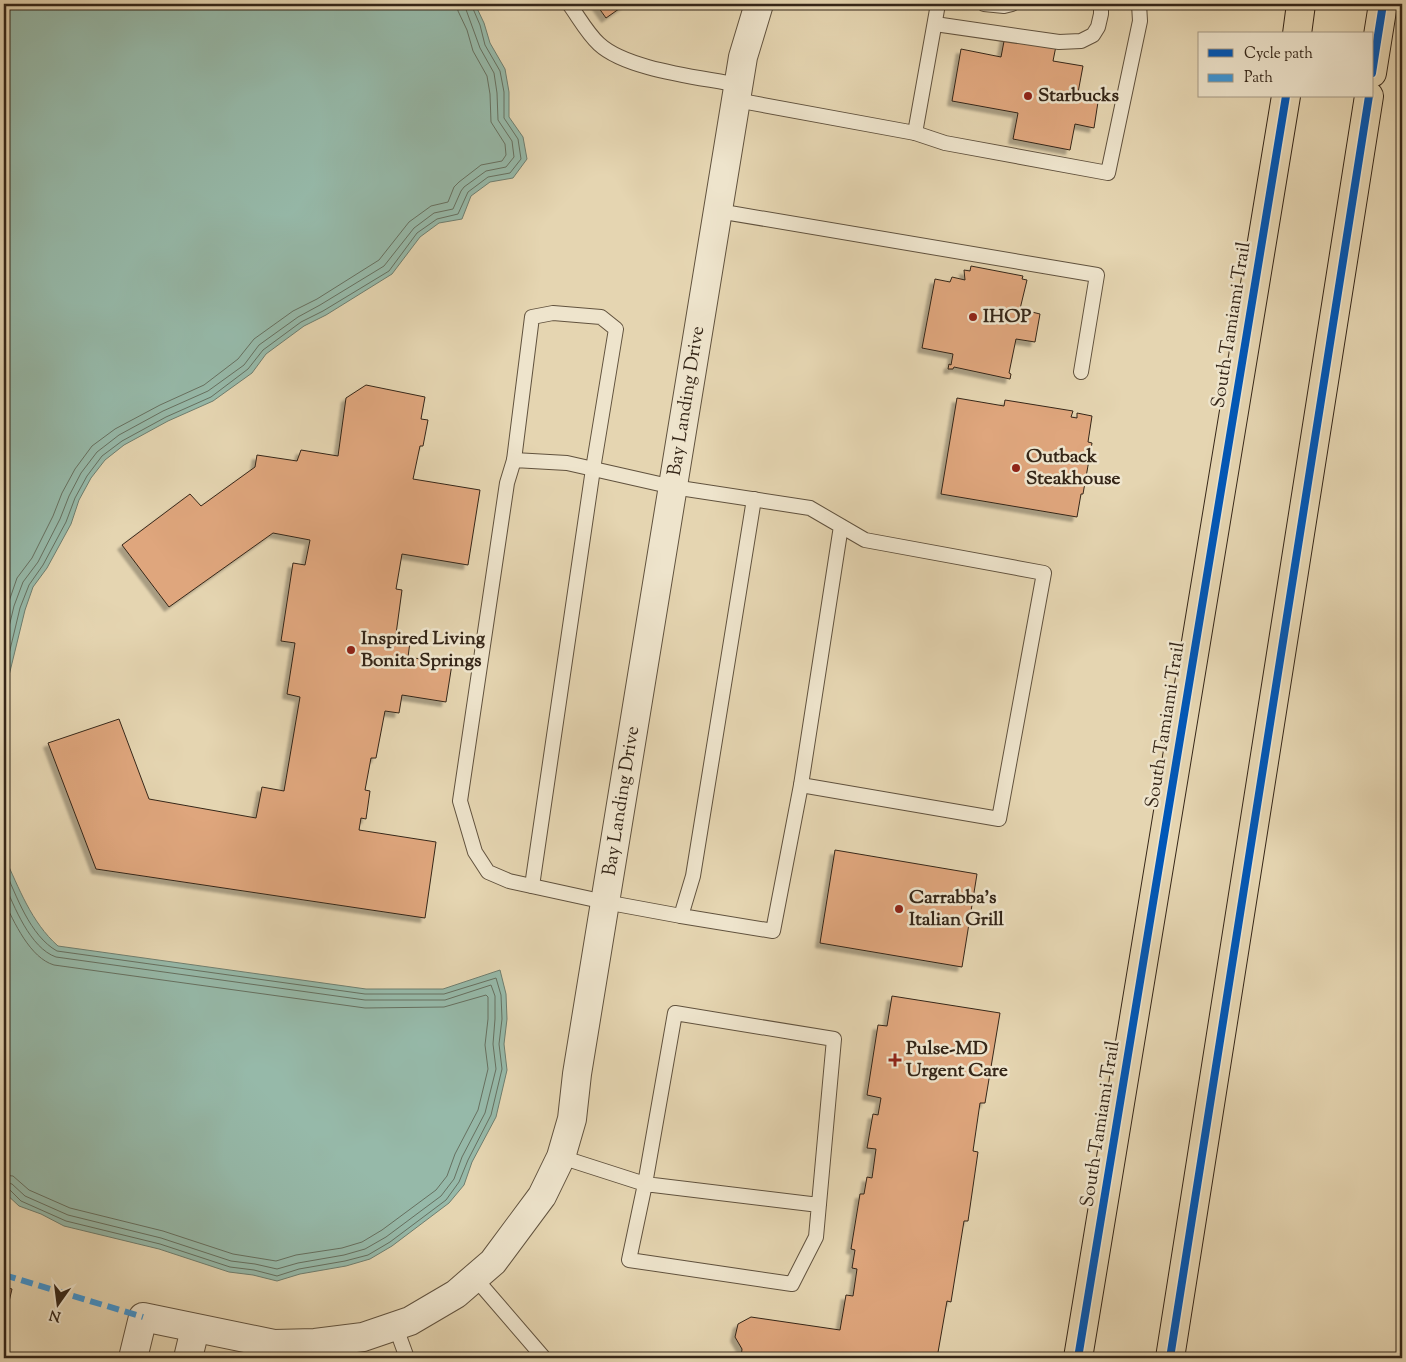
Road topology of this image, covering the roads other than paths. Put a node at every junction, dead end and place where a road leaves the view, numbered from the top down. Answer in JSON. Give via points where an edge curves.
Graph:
{"nodes":[{"id":1,"x":569,"y":4,"type":"edge"},
{"id":2,"x":938,"y":4,"type":"edge"},
{"id":3,"x":984,"y":4,"type":"edge"},
{"id":4,"x":1012,"y":4,"type":"edge"},
{"id":5,"x":1101,"y":4,"type":"edge"},
{"id":6,"x":1138,"y":4,"type":"edge"},
{"id":7,"x":1302,"y":4,"type":"edge"},
{"id":8,"x":1383,"y":4,"type":"edge"},
{"id":9,"x":757,"y":5,"type":"edge"},
{"id":10,"x":935,"y":24,"type":"junction"},
{"id":11,"x":1297,"y":32,"type":"edge"},
{"id":12,"x":1374,"y":60,"type":"edge"},
{"id":13,"x":737,"y":92,"type":"junction"},
{"id":14,"x":1286,"y":98,"type":"edge"},
{"id":15,"x":1369,"y":98,"type":"edge"},
{"id":16,"x":916,"y":133,"type":"junction"},
{"id":17,"x":718,"y":211,"type":"junction"},
{"id":18,"x":1081,"y":372,"type":"dead end"},
{"id":19,"x":514,"y":460,"type":"junction"},
{"id":20,"x":593,"y":469,"type":"junction"},
{"id":21,"x":673,"y":487,"type":"junction"},
{"id":22,"x":754,"y":499,"type":"junction"},
{"id":23,"x":841,"y":526,"type":"junction"},
{"id":24,"x":801,"y":785,"type":"junction"},
{"id":25,"x":532,"y":886,"type":"junction"},
{"id":26,"x":605,"y":902,"type":"junction"},
{"id":27,"x":681,"y":916,"type":"junction"},
{"id":28,"x":561,"y":1157,"type":"junction"},
{"id":29,"x":645,"y":1184,"type":"junction"},
{"id":30,"x":819,"y":1205,"type":"junction"},
{"id":31,"x":474,"y":1278,"type":"junction"},
{"id":32,"x":395,"y":1325,"type":"junction"},
{"id":33,"x":195,"y":1329,"type":"junction"},
{"id":34,"x":274,"y":1351,"type":"edge"},
{"id":35,"x":133,"y":1358,"type":"edge"},
{"id":36,"x":188,"y":1358,"type":"edge"},
{"id":37,"x":407,"y":1358,"type":"edge"},
{"id":38,"x":544,"y":1358,"type":"edge"},
{"id":39,"x":1078,"y":1358,"type":"edge"},
{"id":40,"x":1170,"y":1358,"type":"edge"}],
"edges":[{"from":1,"to":13,"type":"lane","via":[[598,44],[618,57]]},
{"from":2,"to":10,"type":"lane"},
{"from":3,"to":4,"type":"lane"},
{"from":5,"to":10,"type":"lane","via":[[1098,27],[1093,35],[1081,40],[1059,42]]},
{"from":6,"to":16,"type":"lane","via":[[1140,22],[1108,173],[945,143]]},
{"from":7,"to":11,"type":"main road"},
{"from":8,"to":12,"type":"main road"},
{"from":9,"to":13,"type":"street","name":"Bay Landing Drive"},
{"from":10,"to":16,"type":"lane"},
{"from":13,"to":16,"type":"lane"},
{"from":13,"to":17,"type":"street","name":"Bay Landing Drive"},
{"from":14,"to":39,"type":"main road","name":"South Tamiami Trail"},
{"from":15,"to":40,"type":"main road"},
{"from":17,"to":18,"type":"lane","via":[[1096,275]]},
{"from":17,"to":21,"type":"street","name":"Bay Landing Drive"},
{"from":19,"to":20,"type":"lane","via":[[567,463]]},
{"from":19,"to":20,"type":"lane","via":[[532,317],[553,313],[601,317],[616,330]]},
{"from":19,"to":25,"type":"lane","via":[[507,483],[460,801],[475,852],[488,872]]},
{"from":20,"to":21,"type":"lane"},
{"from":20,"to":25,"type":"lane"},
{"from":21,"to":22,"type":"lane"},
{"from":21,"to":26,"type":"street","name":"Bay Landing Drive"},
{"from":22,"to":23,"type":"lane","via":[[810,508]]},
{"from":22,"to":27,"type":"lane","via":[[693,876]]},
{"from":23,"to":24,"type":"lane"},
{"from":23,"to":24,"type":"lane","via":[[865,540],[1044,573],[999,819]]},
{"from":24,"to":27,"type":"lane","via":[[773,931]]},
{"from":25,"to":26,"type":"lane"},
{"from":26,"to":27,"type":"lane"},
{"from":26,"to":28,"type":"street","name":"Bay Landing Drive","via":[[572,1119]]},
{"from":28,"to":29,"type":"lane"},
{"from":28,"to":31,"type":"street","name":"Bay Landing Drive","via":[[531,1212],[493,1262]]},
{"from":29,"to":30,"type":"lane"},
{"from":29,"to":30,"type":"lane","via":[[629,1260],[792,1284],[816,1237]]},
{"from":29,"to":30,"type":"lane","via":[[675,1013],[834,1039]]},
{"from":31,"to":32,"type":"street","name":"Bay Landing Drive","via":[[456,1294]]},
{"from":31,"to":38,"type":"lane"},
{"from":32,"to":34,"type":"street","name":"Bay Landing Drive","via":[[363,1337]]},
{"from":32,"to":37,"type":"lane"},
{"from":33,"to":34,"type":"street","name":"Bay Landing Drive"},
{"from":33,"to":35,"type":"street","name":"Bay Landing Drive","via":[[143,1317]]},
{"from":33,"to":36,"type":"street"}]}
